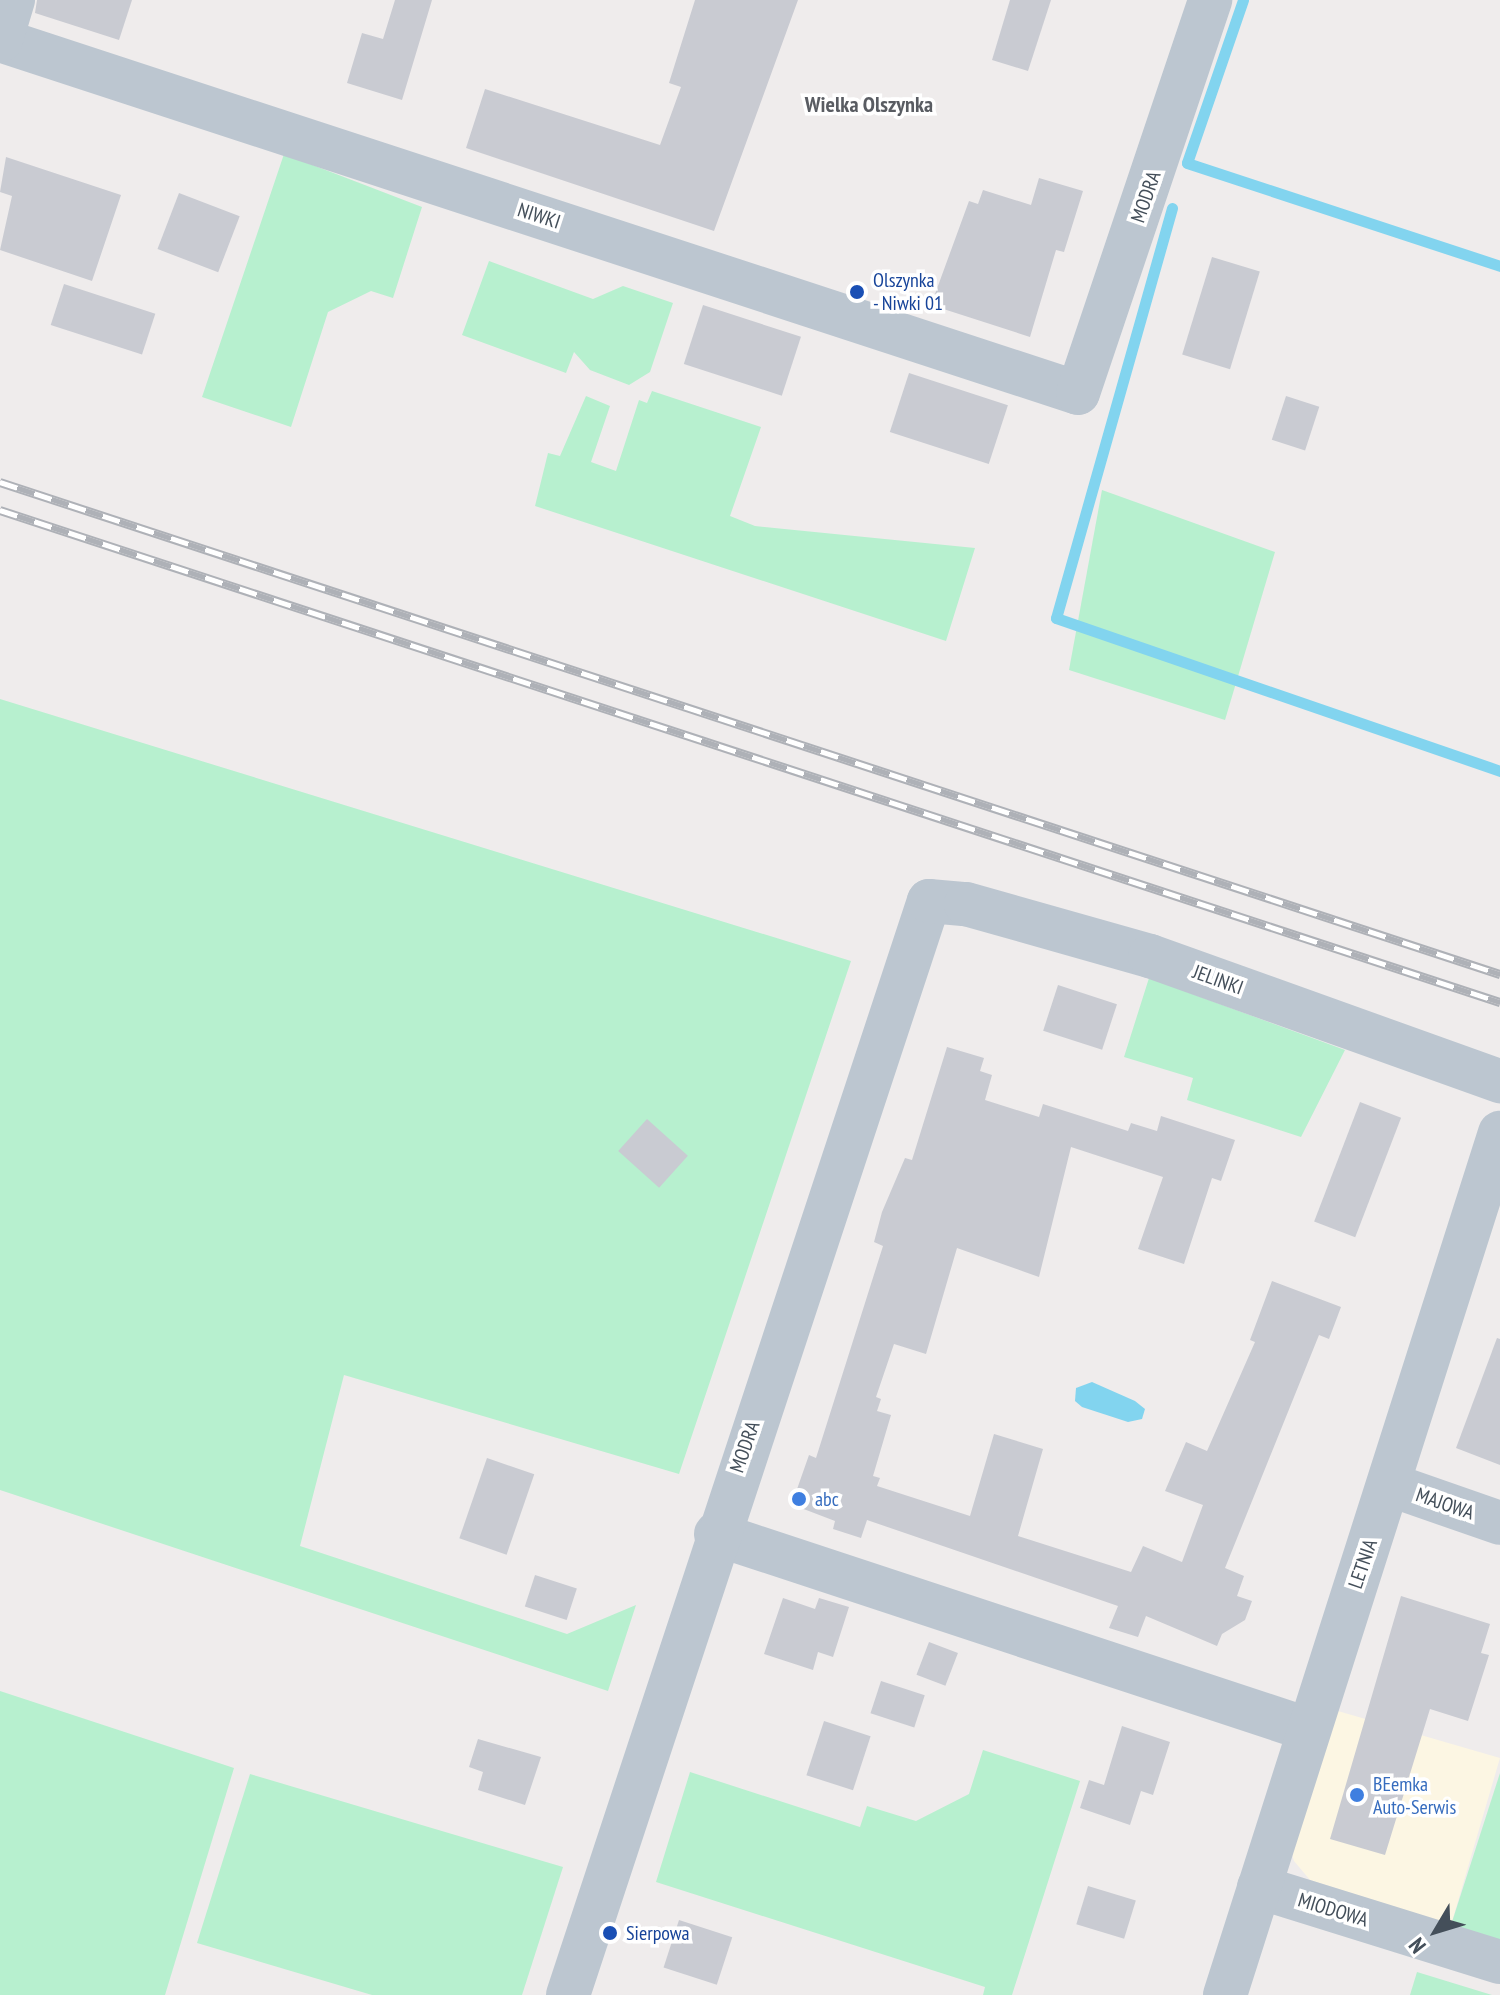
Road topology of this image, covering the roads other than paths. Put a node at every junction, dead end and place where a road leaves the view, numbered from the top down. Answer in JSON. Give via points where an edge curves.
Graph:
{"nodes":[{"id":1,"x":13,"y":0,"type":"edge"},
{"id":2,"x":1210,"y":0,"type":"edge"},
{"id":3,"x":0,"y":40,"type":"edge"},
{"id":4,"x":1078,"y":393,"type":"joint"},
{"id":5,"x":929,"y":901,"type":"joint"},
{"id":6,"x":1500,"y":1081,"type":"edge"},
{"id":7,"x":1500,"y":1133,"type":"edge"},
{"id":8,"x":1391,"y":1485,"type":"junction"},
{"id":9,"x":1500,"y":1523,"type":"edge"},
{"id":10,"x":716,"y":1534,"type":"junction"},
{"id":11,"x":1307,"y":1729,"type":"junction"},
{"id":12,"x":1259,"y":1887,"type":"junction"},
{"id":13,"x":1500,"y":1962,"type":"edge"},
{"id":14,"x":568,"y":1995,"type":"edge"},
{"id":15,"x":1225,"y":1995,"type":"edge"}],
"edges":[{"from":1,"to":3,"type":"street"},
{"from":2,"to":4,"type":"street","name":"MODRA"},
{"from":3,"to":4,"type":"street","name":"NIWKI"},
{"from":5,"to":6,"type":"street","name":"JELINKI","via":[[966,904],[1150,956]]},
{"from":5,"to":10,"type":"street","name":"MODRA"},
{"from":7,"to":8,"type":"street","name":"LETNIA"},
{"from":8,"to":9,"type":"street","name":"MAJOWA"},
{"from":8,"to":11,"type":"street","name":"LETNIA"},
{"from":10,"to":11,"type":"street"},
{"from":10,"to":14,"type":"street","name":"MODRA"},
{"from":11,"to":12,"type":"street","name":"LETNIA"},
{"from":12,"to":13,"type":"street","name":"MIODOWA"},
{"from":12,"to":15,"type":"street","name":"LETNIA"}]}
